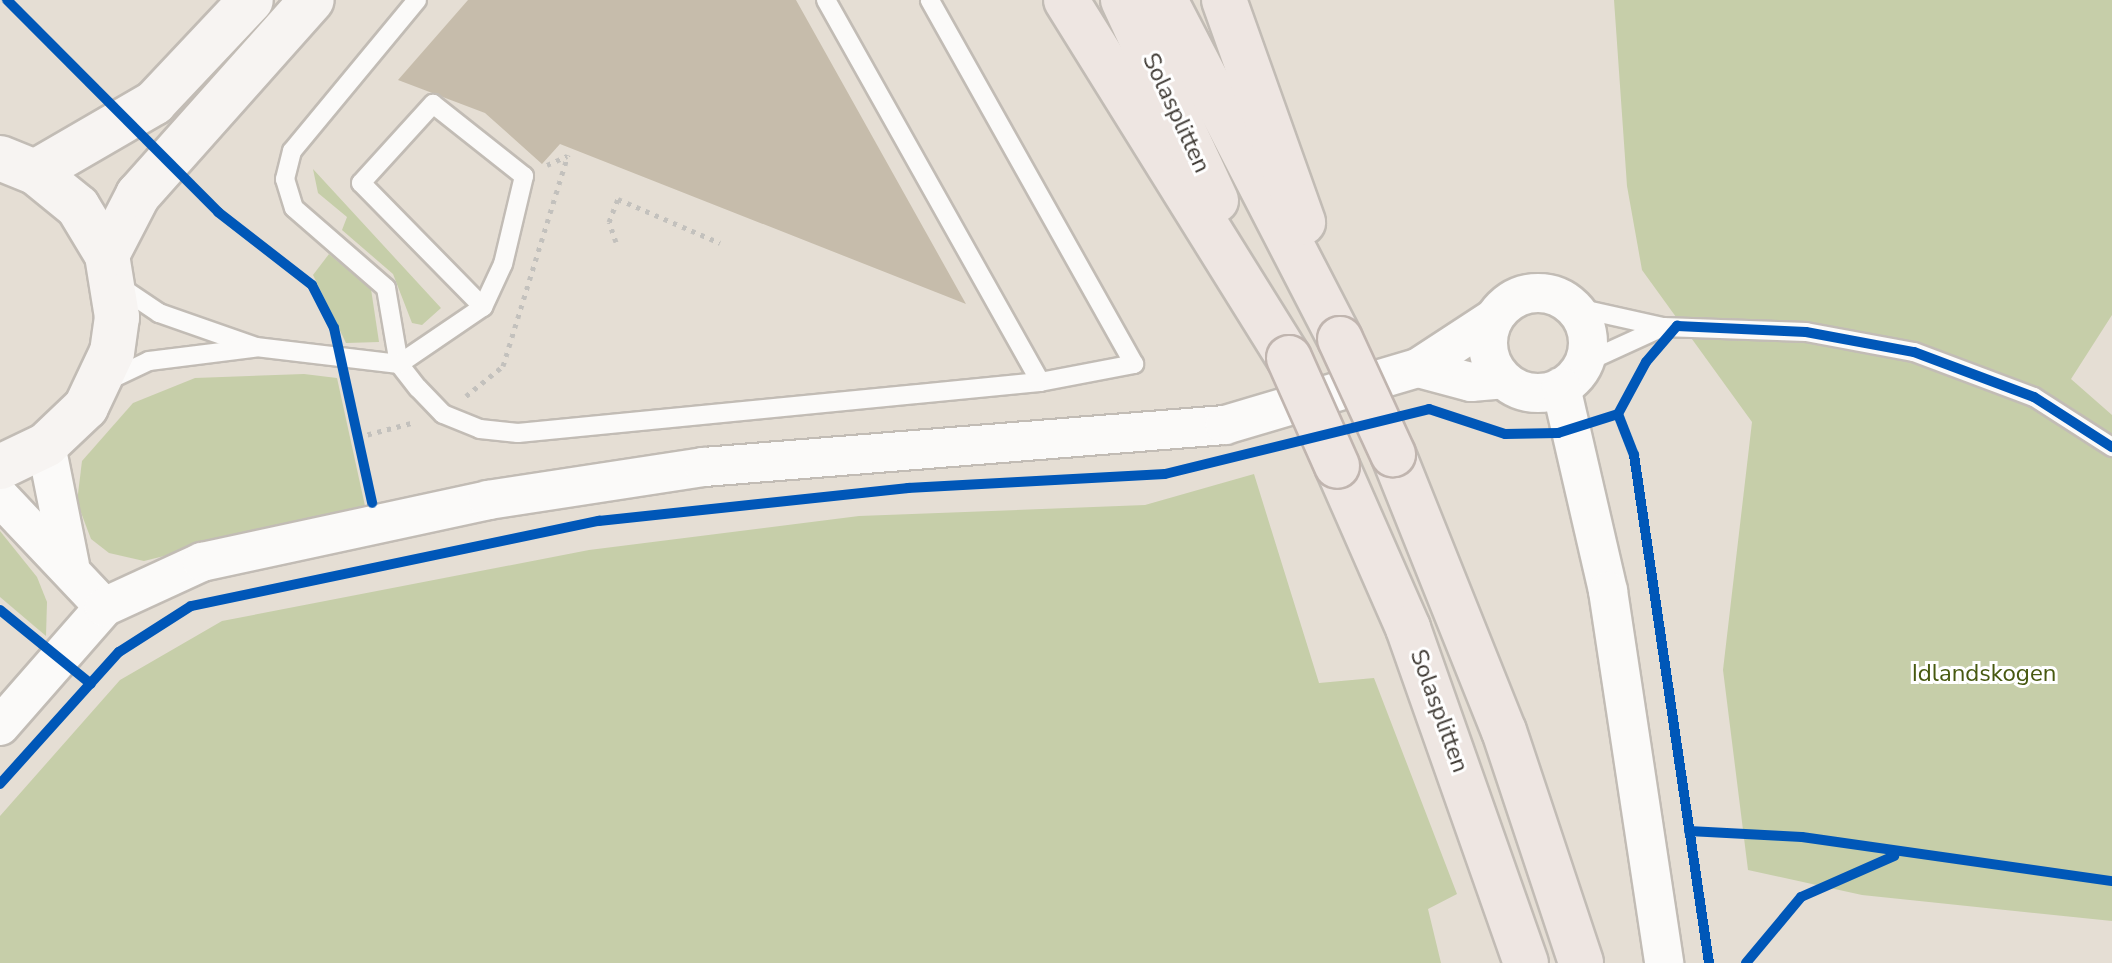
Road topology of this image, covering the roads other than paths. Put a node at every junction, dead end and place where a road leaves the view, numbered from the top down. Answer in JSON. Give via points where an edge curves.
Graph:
{"nodes":[{"id":1,"x":251,"y":0,"type":"edge"},
{"id":2,"x":312,"y":0,"type":"edge"},
{"id":3,"x":417,"y":0,"type":"edge"},
{"id":4,"x":826,"y":0,"type":"edge"},
{"id":5,"x":930,"y":0,"type":"edge"},
{"id":6,"x":1066,"y":0,"type":"edge"},
{"id":7,"x":1123,"y":0,"type":"edge"},
{"id":8,"x":1165,"y":0,"type":"edge"},
{"id":9,"x":1224,"y":0,"type":"edge"},
{"id":10,"x":18,"y":165,"type":"edge"},
{"id":11,"x":111,"y":269,"type":"junction"},
{"id":12,"x":483,"y":307,"type":"junction"},
{"id":13,"x":1573,"y":307,"type":"junction"},
{"id":14,"x":1494,"y":318,"type":"junction"},
{"id":15,"x":1663,"y":327,"type":"junction"},
{"id":16,"x":1340,"y":339,"type":"junction"},
{"id":17,"x":256,"y":347,"type":"junction"},
{"id":18,"x":1289,"y":358,"type":"junction"},
{"id":19,"x":399,"y":364,"type":"junction"},
{"id":20,"x":1418,"y":368,"type":"junction"},
{"id":21,"x":1573,"y":375,"type":"junction"},
{"id":22,"x":1503,"y":379,"type":"junction"},
{"id":23,"x":1040,"y":382,"type":"junction"},
{"id":24,"x":100,"y":384,"type":"junction"},
{"id":25,"x":46,"y":445,"type":"junction"},
{"id":26,"x":2112,"y":447,"type":"edge"},
{"id":27,"x":0,"y":467,"type":"edge"},
{"id":28,"x":0,"y":497,"type":"edge"},
{"id":29,"x":70,"y":565,"type":"junction"},
{"id":30,"x":104,"y":607,"type":"junction"},
{"id":31,"x":0,"y":726,"type":"edge"},
{"id":32,"x":1526,"y":963,"type":"edge"},
{"id":33,"x":1581,"y":963,"type":"edge"},
{"id":34,"x":1664,"y":963,"type":"edge"}],
"edges":[{"from":1,"to":10,"type":"street","via":[[154,103]]},
{"from":2,"to":11,"type":"street","via":[[138,195]]},
{"from":3,"to":19,"type":"lane","via":[[292,151],[285,179],[294,208],[386,288]]},
{"from":4,"to":23,"type":"lane"},
{"from":5,"to":23,"type":"lane","via":[[1134,364]]},
{"from":6,"to":18,"type":"highway"},
{"from":7,"to":18,"type":"highway","name":"Solasplitten"},
{"from":8,"to":16,"type":"highway","name":"Solasplitten"},
{"from":9,"to":16,"type":"highway"},
{"from":10,"to":11,"type":"street","via":[[78,207]]},
{"from":11,"to":17,"type":"lane","via":[[159,313]]},
{"from":11,"to":24,"type":"street","via":[[117,317]]},
{"from":12,"to":12,"type":"lane","via":[[503,264],[524,176],[433,104],[361,183]]},
{"from":12,"to":19,"type":"lane"},
{"from":13,"to":14,"type":"street","via":[[1540,292],[1506,303]]},
{"from":13,"to":15,"type":"lane"},
{"from":13,"to":21,"type":"street","via":[[1587,333]]},
{"from":14,"to":20,"type":"street"},
{"from":14,"to":22,"type":"street","via":[[1487,343]]},
{"from":15,"to":21,"type":"lane"},
{"from":15,"to":26,"type":"lane","via":[[1806,332],[1914,352],[2034,397]]},
{"from":16,"to":33,"type":"highway","bridge":true,"via":[[1393,454],[1538,829]]},
{"from":17,"to":19,"type":"lane"},
{"from":17,"to":24,"type":"lane","via":[[149,361]]},
{"from":18,"to":32,"type":"highway","name":"Solasplitten","bridge":true,"via":[[1414,641]]},
{"from":19,"to":23,"type":"lane","via":[[443,414],[480,429],[518,433]]},
{"from":20,"to":22,"type":"street","via":[[1471,382]]},
{"from":20,"to":30,"type":"street","via":[[1225,425],[1170,434],[813,455],[488,500],[202,562]]},
{"from":21,"to":22,"type":"street","via":[[1531,393]]},
{"from":21,"to":34,"type":"street"},
{"from":24,"to":25,"type":"street"},
{"from":25,"to":27,"type":"street"},
{"from":25,"to":29,"type":"street"},
{"from":28,"to":29,"type":"street"},
{"from":29,"to":30,"type":"street"},
{"from":30,"to":31,"type":"street"}]}
